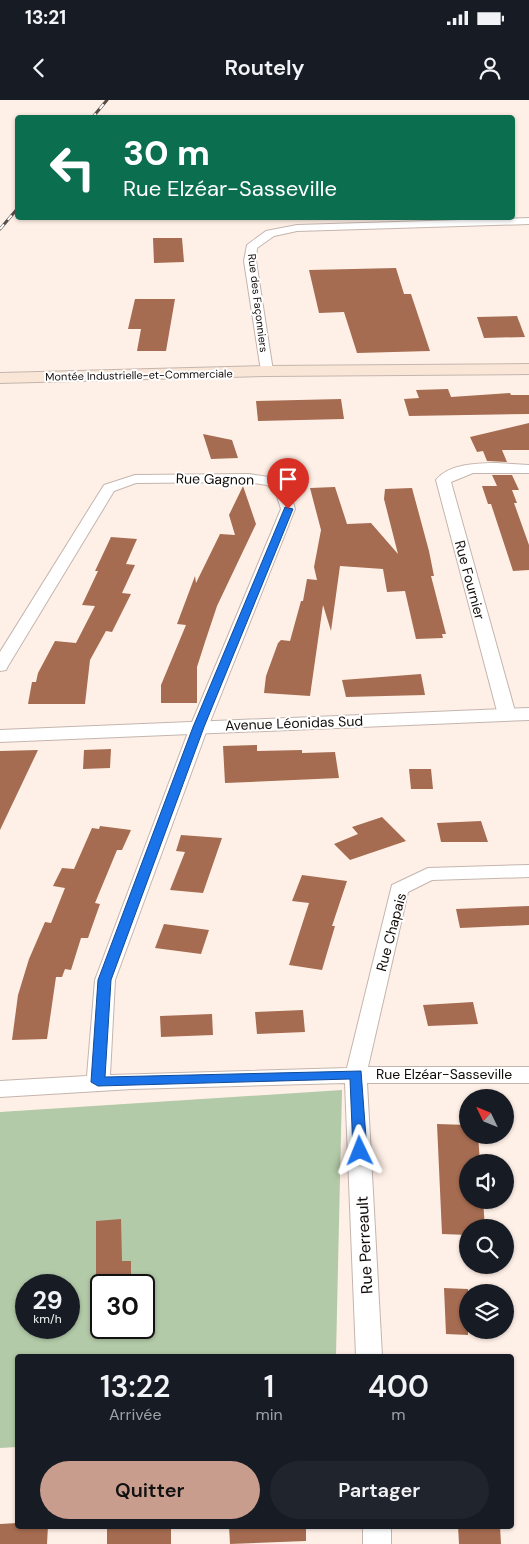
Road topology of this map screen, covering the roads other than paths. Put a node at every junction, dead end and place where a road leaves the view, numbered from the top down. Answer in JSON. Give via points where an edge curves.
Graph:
{"nodes":[{"id":1,"x":529,"y":221,"type":"edge"},
{"id":2,"x":529,"y":362,"type":"edge"},
{"id":3,"x":529,"y":369,"type":"edge"},
{"id":4,"x":273,"y":371,"type":"junction"},
{"id":5,"x":0,"y":378,"type":"edge"},
{"id":6,"x":529,"y":469,"type":"edge"},
{"id":7,"x":0,"y":666,"type":"edge"},
{"id":8,"x":529,"y":714,"type":"edge"},
{"id":9,"x":507,"y":715,"type":"junction"},
{"id":10,"x":199,"y":727,"type":"junction"},
{"id":11,"x":0,"y":736,"type":"edge"},
{"id":12,"x":529,"y":871,"type":"edge"},
{"id":13,"x":356,"y":1074,"type":"junction"},
{"id":14,"x":529,"y":1075,"type":"edge"},
{"id":15,"x":98,"y":1082,"type":"junction"},
{"id":16,"x":0,"y":1089,"type":"edge"},
{"id":17,"x":369,"y":1354,"type":"edge"},
{"id":18,"x":376,"y":1529,"type":"edge"},
{"id":19,"x":377,"y":1544,"type":"edge"}],
"edges":[{"from":1,"to":4,"type":"street","name":"Rue des Façonniers","via":[[297,228],[270,233],[251,248],[250,261]]},
{"from":2,"to":4,"type":"main road","name":"Montée Industrielle-et-Commerciale"},
{"from":3,"to":4,"type":"main road","name":"Montée Industrielle-et-Commerciale"},
{"from":4,"to":5,"type":"main road","name":"Montée Industrielle-et-Commerciale"},
{"from":6,"to":9,"type":"street","name":"Rue Fournier","via":[[477,468],[452,473],[444,480]]},
{"from":7,"to":10,"type":"street","name":"Rue Gagnon","via":[[109,488],[134,479],[248,478],[271,481],[283,492],[288,509]]},
{"from":8,"to":9,"type":"street","name":"Avenue Léonidas Sud"},
{"from":9,"to":10,"type":"street","name":"Avenue Léonidas Sud"},
{"from":10,"to":11,"type":"street","name":"Avenue Léonidas Sud"},
{"from":10,"to":15,"type":"street","name":"Rue Gagnon","via":[[105,980]]},
{"from":12,"to":13,"type":"street","name":"Rue Chapais","via":[[428,874],[399,889]]},
{"from":13,"to":14,"type":"street","name":"Rue Elzéar-Sasseville"},
{"from":13,"to":15,"type":"street","name":"Rue Elzéar-Sasseville"},
{"from":13,"to":17,"type":"street","name":"Rue Perreault"},
{"from":15,"to":16,"type":"street","name":"Rue Elzéar-Sasseville"},
{"from":18,"to":19,"type":"street"}]}
